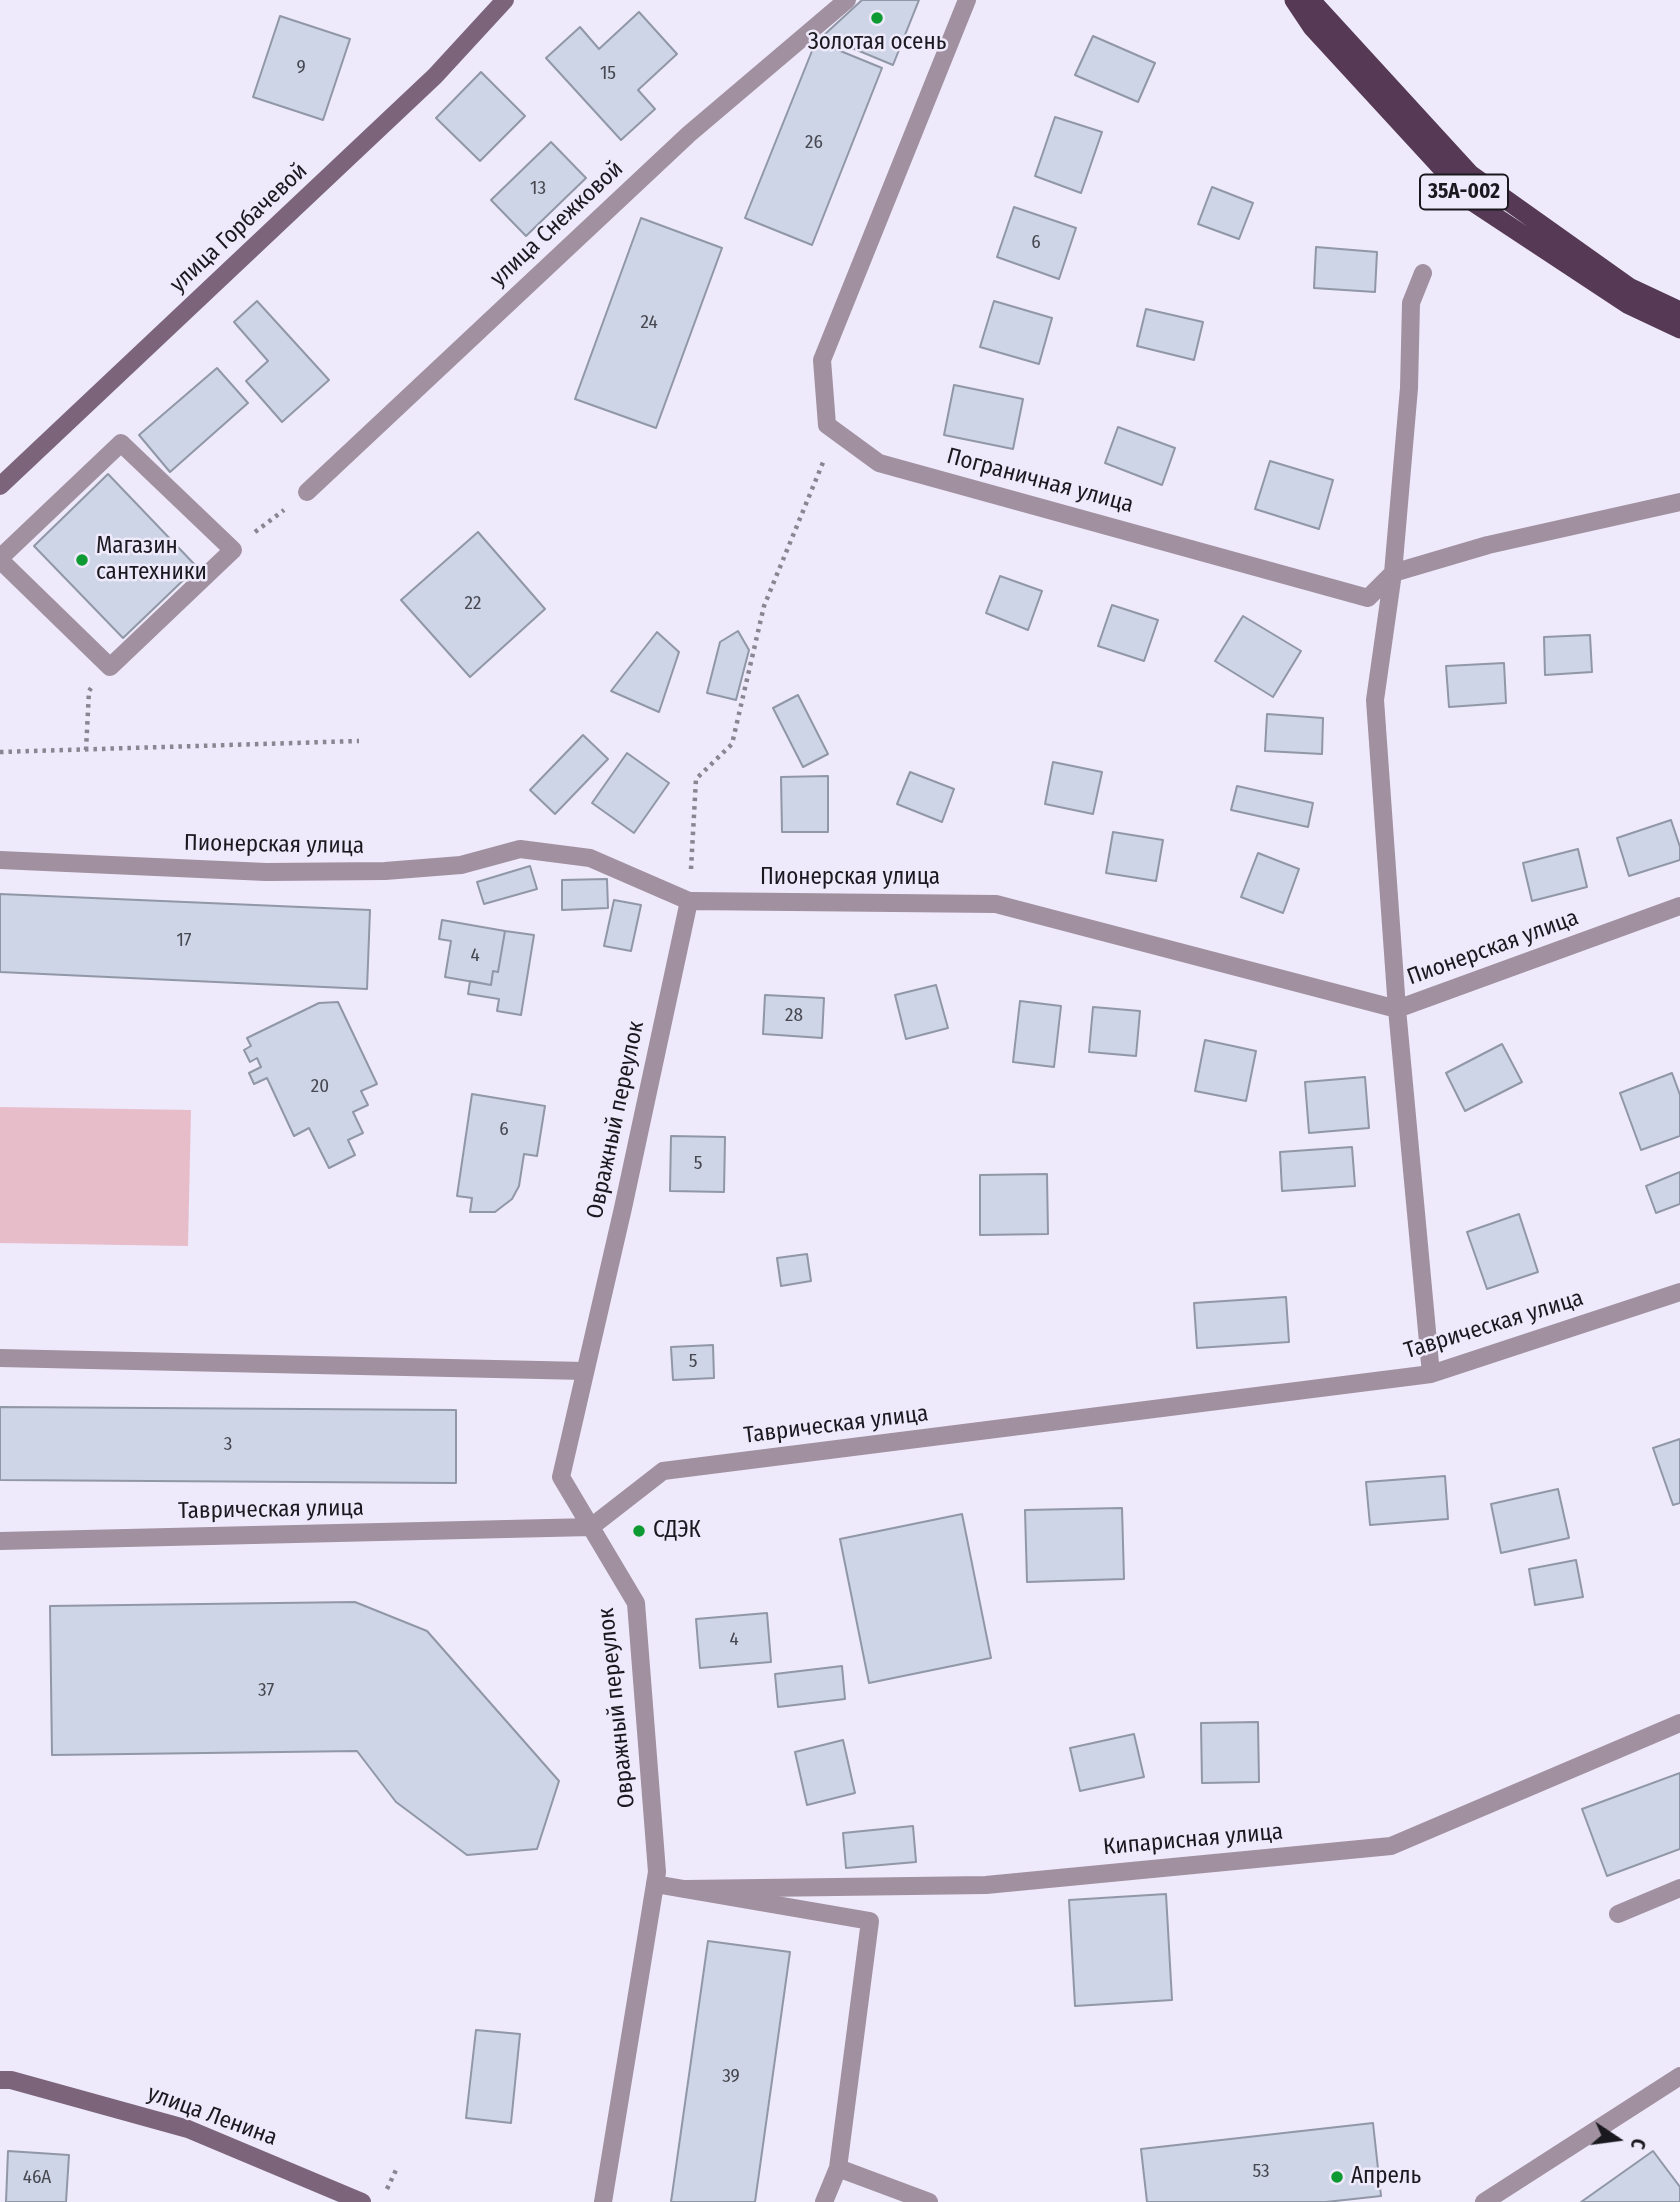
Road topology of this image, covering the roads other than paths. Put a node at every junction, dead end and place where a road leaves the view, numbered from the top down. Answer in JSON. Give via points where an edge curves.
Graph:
{"nodes":[{"id":1,"x":505,"y":0,"type":"edge"},
{"id":2,"x":847,"y":0,"type":"edge"},
{"id":3,"x":967,"y":0,"type":"edge"},
{"id":4,"x":1294,"y":0,"type":"edge"},
{"id":5,"x":1312,"y":0,"type":"edge"},
{"id":6,"x":1423,"y":273,"type":"dead end"},
{"id":7,"x":1680,"y":311,"type":"edge"},
{"id":8,"x":1680,"y":329,"type":"edge"},
{"id":9,"x":0,"y":486,"type":"edge"},
{"id":10,"x":307,"y":492,"type":"road end"},
{"id":11,"x":1680,"y":502,"type":"edge"},
{"id":12,"x":0,"y":559,"type":"edge"},
{"id":13,"x":1393,"y":573,"type":"junction"},
{"id":14,"x":0,"y":860,"type":"edge"},
{"id":15,"x":689,"y":901,"type":"junction"},
{"id":16,"x":1680,"y":906,"type":"edge"},
{"id":17,"x":1397,"y":1009,"type":"junction"},
{"id":18,"x":1680,"y":1292,"type":"edge"},
{"id":19,"x":0,"y":1358,"type":"edge"},
{"id":20,"x":585,"y":1371,"type":"junction"},
{"id":21,"x":1431,"y":1374,"type":"junction"},
{"id":22,"x":591,"y":1527,"type":"junction"},
{"id":23,"x":0,"y":1541,"type":"edge"},
{"id":24,"x":1680,"y":1723,"type":"edge"},
{"id":25,"x":655,"y":1884,"type":"junction"},
{"id":26,"x":1680,"y":1888,"type":"edge"},
{"id":27,"x":686,"y":1889,"type":"junction"},
{"id":28,"x":1618,"y":1914,"type":"dead end"},
{"id":29,"x":1680,"y":2077,"type":"edge"},
{"id":30,"x":0,"y":2080,"type":"edge"},
{"id":31,"x":838,"y":2168,"type":"junction"},
{"id":32,"x":362,"y":2202,"type":"edge"},
{"id":33,"x":603,"y":2202,"type":"edge"},
{"id":34,"x":824,"y":2202,"type":"edge"},
{"id":35,"x":929,"y":2202,"type":"edge"},
{"id":36,"x":1485,"y":2202,"type":"edge"}],
"edges":[{"from":1,"to":9,"type":"main road","name":"улица Горбачевой","via":[[435,76]]},
{"from":2,"to":10,"type":"street","name":"улица Снежковой","via":[[689,134]]},
{"from":3,"to":13,"type":"street","name":"Пограничная улица","via":[[822,360],[827,425],[879,463],[1368,598]]},
{"from":4,"to":8,"type":"highway","number":"35А-002","via":[[1312,27],[1474,202],[1629,305]]},
{"from":5,"to":7,"type":"highway","number":"35А-002","via":[[1470,174],[1629,287]]},
{"from":6,"to":13,"type":"street","via":[[1411,303],[1409,388]]},
{"from":11,"to":13,"type":"street","name":"Пограничная улица","via":[[1488,545]]},
{"from":12,"to":12,"type":"street","via":[[121,443],[233,550],[110,667]]},
{"from":13,"to":17,"type":"street","via":[[1375,700]]},
{"from":14,"to":15,"type":"street","name":"Пионерская улица","via":[[266,872],[386,871],[461,865],[520,849],[590,858]]},
{"from":15,"to":17,"type":"street","name":"Пионерская улица","via":[[996,904]]},
{"from":15,"to":20,"type":"street","name":"Овражный переулок"},
{"from":16,"to":17,"type":"street","name":"Пионерская улица"},
{"from":17,"to":21,"type":"street"},
{"from":18,"to":21,"type":"street","name":"Таврическая улица"},
{"from":19,"to":20,"type":"street"},
{"from":20,"to":22,"type":"street","name":"Овражный переулок","via":[[561,1476]]},
{"from":21,"to":22,"type":"street","name":"Таврическая улица","via":[[663,1471]]},
{"from":22,"to":23,"type":"street","name":"Таврическая улица"},
{"from":22,"to":25,"type":"street","name":"Овражный переулок","via":[[636,1603]]},
{"from":24,"to":27,"type":"street","name":"Кипарисная улица","via":[[1391,1846],[986,1885]]},
{"from":25,"to":27,"type":"street"},
{"from":25,"to":33,"type":"street","name":"Овражный переулок"},
{"from":26,"to":28,"type":"street"},
{"from":27,"to":31,"type":"street","via":[[870,1921]]},
{"from":29,"to":36,"type":"street"},
{"from":30,"to":32,"type":"main road","name":"улица Ленина","via":[[188,2129]]},
{"from":31,"to":34,"type":"street"},
{"from":31,"to":35,"type":"street"}]}
